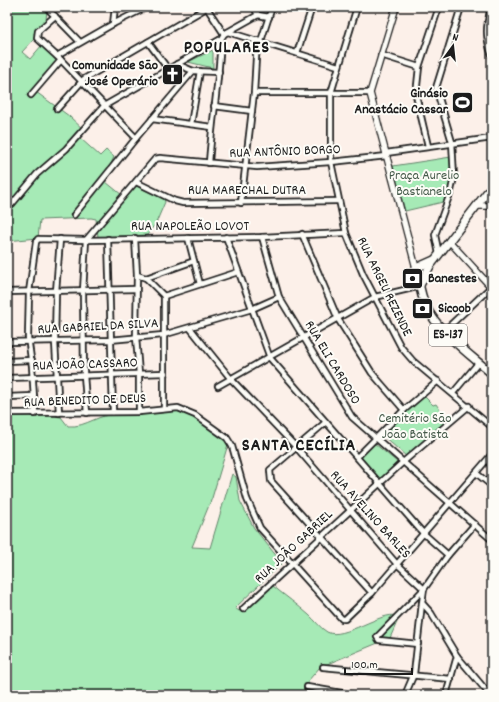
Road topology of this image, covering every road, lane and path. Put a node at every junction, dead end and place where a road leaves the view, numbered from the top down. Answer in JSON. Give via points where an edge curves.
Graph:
{"nodes":[{"id":1,"x":46,"y":7,"type":"edge"},
{"id":2,"x":116,"y":7,"type":"edge"},
{"id":3,"x":147,"y":7,"type":"edge"},
{"id":4,"x":208,"y":7,"type":"edge"},
{"id":5,"x":254,"y":7,"type":"edge"},
{"id":6,"x":272,"y":7,"type":"edge"},
{"id":7,"x":312,"y":7,"type":"edge"},
{"id":8,"x":357,"y":7,"type":"edge"},
{"id":9,"x":396,"y":7,"type":"edge"},
{"id":10,"x":439,"y":7,"type":"edge"},
{"id":11,"x":461,"y":7,"type":"edge"},
{"id":12,"x":491,"y":7,"type":"edge"},
{"id":13,"x":258,"y":15,"type":"junction"},
{"id":14,"x":55,"y":16,"type":"junction"},
{"id":15,"x":269,"y":17,"type":"junction"},
{"id":16,"x":113,"y":24,"type":"junction"},
{"id":17,"x":226,"y":33,"type":"junction"},
{"id":18,"x":220,"y":39,"type":"junction"},
{"id":19,"x":259,"y":41,"type":"junction"},
{"id":20,"x":80,"y":42,"type":"junction"},
{"id":21,"x":148,"y":42,"type":"junction"},
{"id":22,"x":297,"y":53,"type":"junction"},
{"id":23,"x":381,"y":55,"type":"junction"},
{"id":24,"x":492,"y":56,"type":"edge"},
{"id":25,"x":59,"y":58,"type":"junction"},
{"id":26,"x":177,"y":64,"type":"junction"},
{"id":27,"x":338,"y":66,"type":"junction"},
{"id":28,"x":419,"y":67,"type":"junction"},
{"id":29,"x":168,"y":69,"type":"junction"},
{"id":30,"x":193,"y":71,"type":"junction"},
{"id":31,"x":200,"y":71,"type":"junction"},
{"id":32,"x":220,"y":72,"type":"junction"},
{"id":33,"x":81,"y":81,"type":"junction"},
{"id":34,"x":254,"y":93,"type":"junction"},
{"id":35,"x":331,"y":93,"type":"junction"},
{"id":36,"x":370,"y":93,"type":"junction"},
{"id":37,"x":31,"y":95,"type":"dead end"},
{"id":38,"x":104,"y":106,"type":"junction"},
{"id":39,"x":214,"y":106,"type":"junction"},
{"id":40,"x":57,"y":109,"type":"dead end"},
{"id":41,"x":252,"y":111,"type":"junction"},
{"id":42,"x":152,"y":119,"type":"junction"},
{"id":43,"x":191,"y":124,"type":"junction"},
{"id":44,"x":212,"y":127,"type":"junction"},
{"id":45,"x":136,"y":138,"type":"junction"},
{"id":46,"x":492,"y":138,"type":"edge"},
{"id":47,"x":452,"y":142,"type":"junction"},
{"id":48,"x":428,"y":146,"type":"junction"},
{"id":49,"x":387,"y":154,"type":"junction"},
{"id":50,"x":331,"y":162,"type":"junction"},
{"id":51,"x":209,"y":163,"type":"junction"},
{"id":52,"x":245,"y":166,"type":"junction"},
{"id":53,"x":136,"y":182,"type":"junction"},
{"id":54,"x":492,"y":186,"type":"edge"},
{"id":55,"x":338,"y":201,"type":"junction"},
{"id":56,"x":240,"y":203,"type":"junction"},
{"id":57,"x":7,"y":206,"type":"edge"},
{"id":58,"x":478,"y":206,"type":"junction"},
{"id":59,"x":492,"y":206,"type":"edge"},
{"id":60,"x":74,"y":215,"type":"dead end"},
{"id":61,"x":346,"y":232,"type":"junction"},
{"id":62,"x":302,"y":234,"type":"junction"},
{"id":63,"x":226,"y":237,"type":"junction"},
{"id":64,"x":135,"y":238,"type":"junction"},
{"id":65,"x":188,"y":238,"type":"junction"},
{"id":66,"x":262,"y":238,"type":"junction"},
{"id":67,"x":60,"y":239,"type":"junction"},
{"id":68,"x":108,"y":239,"type":"junction"},
{"id":69,"x":86,"y":240,"type":"junction"},
{"id":70,"x":450,"y":242,"type":"junction"},
{"id":71,"x":436,"y":257,"type":"junction"},
{"id":72,"x":194,"y":261,"type":"junction"},
{"id":73,"x":416,"y":268,"type":"junction"},
{"id":74,"x":238,"y":272,"type":"junction"},
{"id":75,"x":137,"y":275,"type":"junction"},
{"id":76,"x":146,"y":278,"type":"junction"},
{"id":77,"x":200,"y":284,"type":"junction"},
{"id":78,"x":421,"y":286,"type":"junction"},
{"id":79,"x":491,"y":287,"type":"edge"},
{"id":80,"x":136,"y":289,"type":"junction"},
{"id":81,"x":108,"y":290,"type":"junction"},
{"id":82,"x":83,"y":291,"type":"junction"},
{"id":83,"x":7,"y":292,"type":"edge"},
{"id":84,"x":29,"y":292,"type":"junction"},
{"id":85,"x":56,"y":292,"type":"junction"},
{"id":86,"x":164,"y":296,"type":"junction"},
{"id":87,"x":280,"y":297,"type":"junction"},
{"id":88,"x":376,"y":297,"type":"junction"},
{"id":89,"x":252,"y":309,"type":"junction"},
{"id":90,"x":338,"y":319,"type":"junction"},
{"id":91,"x":190,"y":328,"type":"junction"},
{"id":92,"x":444,"y":331,"type":"junction"},
{"id":93,"x":163,"y":335,"type":"junction"},
{"id":94,"x":136,"y":337,"type":"junction"},
{"id":95,"x":304,"y":338,"type":"junction"},
{"id":96,"x":110,"y":340,"type":"junction"},
{"id":97,"x":28,"y":341,"type":"junction"},
{"id":98,"x":84,"y":341,"type":"junction"},
{"id":99,"x":7,"y":342,"type":"edge"},
{"id":100,"x":55,"y":342,"type":"junction"},
{"id":101,"x":270,"y":358,"type":"junction"},
{"id":102,"x":32,"y":360,"type":"junction"},
{"id":103,"x":7,"y":361,"type":"edge"},
{"id":104,"x":479,"y":362,"type":"junction"},
{"id":105,"x":164,"y":373,"type":"junction"},
{"id":106,"x":139,"y":374,"type":"junction"},
{"id":107,"x":492,"y":374,"type":"edge"},
{"id":108,"x":84,"y":375,"type":"junction"},
{"id":109,"x":111,"y":375,"type":"junction"},
{"id":110,"x":7,"y":378,"type":"edge"},
{"id":111,"x":33,"y":378,"type":"junction"},
{"id":112,"x":58,"y":378,"type":"junction"},
{"id":113,"x":231,"y":379,"type":"junction"},
{"id":114,"x":438,"y":382,"type":"junction"},
{"id":115,"x":218,"y":386,"type":"dead end"},
{"id":116,"x":452,"y":393,"type":"junction"},
{"id":117,"x":34,"y":396,"type":"junction"},
{"id":118,"x":7,"y":397,"type":"edge"},
{"id":119,"x":468,"y":406,"type":"junction"},
{"id":120,"x":164,"y":409,"type":"junction"},
{"id":121,"x":404,"y":410,"type":"junction"},
{"id":122,"x":87,"y":412,"type":"junction"},
{"id":123,"x":113,"y":412,"type":"junction"},
{"id":124,"x":139,"y":412,"type":"junction"},
{"id":125,"x":59,"y":413,"type":"junction"},
{"id":126,"x":7,"y":414,"type":"edge"},
{"id":127,"x":35,"y":414,"type":"junction"},
{"id":128,"x":326,"y":422,"type":"junction"},
{"id":129,"x":492,"y":427,"type":"edge"},
{"id":130,"x":375,"y":439,"type":"junction"},
{"id":131,"x":296,"y":447,"type":"junction"},
{"id":132,"x":492,"y":454,"type":"edge"},
{"id":133,"x":357,"y":457,"type":"junction"},
{"id":134,"x":402,"y":463,"type":"junction"},
{"id":135,"x":476,"y":473,"type":"junction"},
{"id":136,"x":379,"y":484,"type":"junction"},
{"id":137,"x":492,"y":486,"type":"edge"},
{"id":138,"x":450,"y":502,"type":"junction"},
{"id":139,"x":350,"y":511,"type":"junction"},
{"id":140,"x":475,"y":524,"type":"junction"},
{"id":141,"x":423,"y":533,"type":"junction"},
{"id":142,"x":321,"y":537,"type":"junction"},
{"id":143,"x":492,"y":540,"type":"edge"},
{"id":144,"x":448,"y":555,"type":"junction"},
{"id":145,"x":396,"y":563,"type":"junction"},
{"id":146,"x":291,"y":565,"type":"junction"},
{"id":147,"x":424,"y":588,"type":"junction"},
{"id":148,"x":372,"y":593,"type":"junction"},
{"id":149,"x":422,"y":603,"type":"junction"},
{"id":150,"x":244,"y":609,"type":"dead end"},
{"id":151,"x":418,"y":644,"type":"junction"},
{"id":152,"x":457,"y":656,"type":"junction"},
{"id":153,"x":323,"y":667,"type":"dead end"},
{"id":154,"x":414,"y":674,"type":"junction"},
{"id":155,"x":451,"y":679,"type":"junction"},
{"id":156,"x":307,"y":687,"type":"dead end"},
{"id":157,"x":353,"y":695,"type":"edge"},
{"id":158,"x":405,"y":695,"type":"edge"},
{"id":159,"x":446,"y":695,"type":"edge"},
{"id":160,"x":490,"y":695,"type":"edge"}],
"edges":[{"from":1,"to":14,"type":"street"},
{"from":2,"to":16,"type":"street"},
{"from":3,"to":16,"type":"street"},
{"from":4,"to":17,"type":"street"},
{"from":4,"to":21,"type":"street"},
{"from":5,"to":13,"type":"street"},
{"from":6,"to":15,"type":"street"},
{"from":7,"to":22,"type":"street"},
{"from":8,"to":27,"type":"street","name":"RUA ARGEU REZENDE"},
{"from":9,"to":23,"type":"street"},
{"from":10,"to":28,"type":"street"},
{"from":11,"to":47,"type":"street","via":[[436,88]]},
{"from":12,"to":24,"type":"street","via":[[486,39]]},
{"from":13,"to":15,"type":"street"},
{"from":13,"to":17,"type":"street"},
{"from":14,"to":20,"type":"street"},
{"from":14,"to":25,"type":"street","via":[[38,31],[37,36]]},
{"from":15,"to":19,"type":"street"},
{"from":16,"to":20,"type":"street"},
{"from":17,"to":18,"type":"street"},
{"from":17,"to":19,"type":"street"},
{"from":18,"to":26,"type":"street"},
{"from":18,"to":32,"type":"street"},
{"from":19,"to":22,"type":"street"},
{"from":19,"to":34,"type":"street"},
{"from":20,"to":25,"type":"street"},
{"from":21,"to":29,"type":"street"},
{"from":21,"to":33,"type":"street"},
{"from":22,"to":27,"type":"street"},
{"from":23,"to":28,"type":"street"},
{"from":23,"to":36,"type":"street"},
{"from":25,"to":33,"type":"street"},
{"from":25,"to":37,"type":"street"},
{"from":26,"to":29,"type":"street"},
{"from":26,"to":30,"type":"street"},
{"from":27,"to":35,"type":"street","name":"RUA ARGEU REZENDE"},
{"from":28,"to":48,"type":"street","via":[[416,95]]},
{"from":29,"to":38,"type":"street"},
{"from":30,"to":31,"type":"street"},
{"from":30,"to":42,"type":"street"},
{"from":31,"to":32,"type":"street"},
{"from":31,"to":43,"type":"street"},
{"from":32,"to":39,"type":"street"},
{"from":33,"to":38,"type":"street"},
{"from":33,"to":40,"type":"street"},
{"from":34,"to":35,"type":"street"},
{"from":34,"to":41,"type":"street"},
{"from":35,"to":36,"type":"street"},
{"from":35,"to":50,"type":"street","name":"RUA ARGEU REZENDE"},
{"from":36,"to":49,"type":"street"},
{"from":38,"to":45,"type":"street"},
{"from":38,"to":57,"type":"street","via":[[66,149],[37,174],[12,204]]},
{"from":39,"to":41,"type":"street"},
{"from":39,"to":44,"type":"street"},
{"from":41,"to":52,"type":"street"},
{"from":42,"to":43,"type":"street"},
{"from":42,"to":45,"type":"street"},
{"from":43,"to":44,"type":"street"},
{"from":44,"to":51,"type":"street"},
{"from":45,"to":60,"type":"street"},
{"from":46,"to":47,"type":"street","name":"RUA ANTÔNIO BORGO"},
{"from":47,"to":48,"type":"street","name":"RUA ANTÔNIO BORGO"},
{"from":47,"to":71,"type":"street","via":[[453,184],[435,235]]},
{"from":48,"to":49,"type":"street","name":"RUA ANTÔNIO BORGO"},
{"from":49,"to":50,"type":"street","name":"RUA ANTÔNIO BORGO"},
{"from":49,"to":73,"type":"street"},
{"from":50,"to":52,"type":"street","name":"RUA ANTÔNIO BORGO"},
{"from":50,"to":55,"type":"street","name":"RUA ARGEU REZENDE"},
{"from":51,"to":52,"type":"street","name":"RUA ANTÔNIO BORGO"},
{"from":51,"to":53,"type":"street","name":"RUA ANTÔNIO BORGO","via":[[155,159]]},
{"from":52,"to":56,"type":"street"},
{"from":53,"to":56,"type":"street","name":"RUA MARECHAL DUTRA","via":[[183,203]]},
{"from":53,"to":69,"type":"street"},
{"from":54,"to":58,"type":"main road"},
{"from":55,"to":56,"type":"street","name":"RUA MARECHAL DUTRA"},
{"from":55,"to":61,"type":"street","name":"RUA ARGEU REZENDE"},
{"from":58,"to":59,"type":"street"},
{"from":58,"to":70,"type":"main road"},
{"from":61,"to":62,"type":"street","name":"RUA NAPOLEÃO LOVOT"},
{"from":61,"to":88,"type":"street","name":"RUA ARGEU REZENDE","via":[[356,260]]},
{"from":62,"to":66,"type":"street","name":"RUA NAPOLEÃO LOVOT"},
{"from":62,"to":90,"type":"street"},
{"from":63,"to":65,"type":"street","name":"RUA NAPOLEÃO LOVOT"},
{"from":63,"to":66,"type":"street","name":"RUA NAPOLEÃO LOVOT"},
{"from":63,"to":74,"type":"street"},
{"from":64,"to":65,"type":"street","name":"RUA NAPOLEÃO LOVOT"},
{"from":64,"to":68,"type":"street","name":"RUA NAPOLEÃO LOVOT"},
{"from":64,"to":75,"type":"street"},
{"from":65,"to":72,"type":"street"},
{"from":66,"to":87,"type":"street","name":"RUA ELI CARDOSO"},
{"from":67,"to":69,"type":"street","name":"RUA NAPOLEÃO LOVOT"},
{"from":67,"to":84,"type":"street","name":"RUA NAPOLEÃO LOVOT","via":[[40,239],[36,242]]},
{"from":67,"to":85,"type":"street"},
{"from":68,"to":69,"type":"street","name":"RUA NAPOLEÃO LOVOT"},
{"from":68,"to":81,"type":"street"},
{"from":69,"to":82,"type":"street"},
{"from":70,"to":71,"type":"main road"},
{"from":70,"to":79,"type":"street"},
{"from":71,"to":73,"type":"main road"},
{"from":71,"to":78,"type":"main road"},
{"from":72,"to":76,"type":"street"},
{"from":72,"to":77,"type":"street"},
{"from":73,"to":78,"type":"main road","number":"ES-137"},
{"from":74,"to":77,"type":"street"},
{"from":74,"to":89,"type":"street"},
{"from":75,"to":76,"type":"street"},
{"from":75,"to":80,"type":"street"},
{"from":76,"to":86,"type":"street"},
{"from":77,"to":86,"type":"street"},
{"from":78,"to":88,"type":"street"},
{"from":78,"to":92,"type":"main road","number":"ES-137","via":[[427,309]]},
{"from":79,"to":92,"type":"street"},
{"from":80,"to":81,"type":"street"},
{"from":80,"to":94,"type":"street"},
{"from":81,"to":82,"type":"street"},
{"from":81,"to":96,"type":"street"},
{"from":82,"to":85,"type":"street"},
{"from":82,"to":98,"type":"street"},
{"from":83,"to":84,"type":"street"},
{"from":84,"to":85,"type":"street"},
{"from":84,"to":97,"type":"street"},
{"from":85,"to":100,"type":"street"},
{"from":86,"to":93,"type":"street"},
{"from":87,"to":89,"type":"street","name":"RUA GABRIEL DA SILVA"},
{"from":87,"to":95,"type":"street","name":"RUA ELI CARDOSO"},
{"from":88,"to":90,"type":"street"},
{"from":88,"to":114,"type":"street","name":"RUA ARGEU REZENDE","via":[[401,347]]},
{"from":89,"to":91,"type":"street","name":"RUA GABRIEL DA SILVA"},
{"from":89,"to":101,"type":"street"},
{"from":90,"to":95,"type":"street"},
{"from":90,"to":121,"type":"street","via":[[372,374]]},
{"from":91,"to":93,"type":"street","name":"RUA GABRIEL DA SILVA"},
{"from":91,"to":113,"type":"street","name":"RUA AVELINO BARLES"},
{"from":92,"to":104,"type":"main road","number":"ES-137"},
{"from":93,"to":94,"type":"street","name":"RUA GABRIEL DA SILVA"},
{"from":93,"to":105,"type":"street"},
{"from":94,"to":96,"type":"street","name":"RUA GABRIEL DA SILVA"},
{"from":94,"to":106,"type":"street"},
{"from":95,"to":101,"type":"street"},
{"from":95,"to":130,"type":"street","name":"RUA ELI CARDOSO","via":[[352,417]]},
{"from":96,"to":98,"type":"street","name":"RUA GABRIEL DA SILVA"},
{"from":96,"to":109,"type":"street"},
{"from":97,"to":99,"type":"street","name":"RUA GABRIEL DA SILVA"},
{"from":97,"to":100,"type":"street","name":"RUA GABRIEL DA SILVA"},
{"from":97,"to":102,"type":"street"},
{"from":98,"to":100,"type":"street","name":"RUA GABRIEL DA SILVA"},
{"from":98,"to":108,"type":"street"},
{"from":100,"to":112,"type":"street"},
{"from":101,"to":113,"type":"street"},
{"from":101,"to":128,"type":"street"},
{"from":102,"to":103,"type":"street"},
{"from":102,"to":111,"type":"street"},
{"from":104,"to":107,"type":"main road","number":"ES-137"},
{"from":104,"to":116,"type":"street"},
{"from":105,"to":106,"type":"street","name":"RUA JOÃO CASSARO"},
{"from":105,"to":120,"type":"street"},
{"from":106,"to":109,"type":"street","name":"RUA JOÃO CASSARO"},
{"from":106,"to":124,"type":"street"},
{"from":108,"to":109,"type":"street","name":"RUA JOÃO CASSARO"},
{"from":108,"to":112,"type":"street","name":"RUA JOÃO CASSARO"},
{"from":108,"to":122,"type":"street"},
{"from":109,"to":123,"type":"street"},
{"from":110,"to":111,"type":"street","name":"RUA JOÃO CASSARO"},
{"from":111,"to":112,"type":"street","name":"RUA JOÃO CASSARO"},
{"from":111,"to":117,"type":"street"},
{"from":112,"to":125,"type":"street"},
{"from":113,"to":115,"type":"street"},
{"from":113,"to":131,"type":"street","name":"RUA AVELINO BARLES"},
{"from":114,"to":116,"type":"street","name":"RUA ARGEU REZENDE"},
{"from":114,"to":121,"type":"street"},
{"from":116,"to":119,"type":"street","name":"RUA ARGEU REZENDE"},
{"from":117,"to":118,"type":"street"},
{"from":117,"to":127,"type":"street"},
{"from":119,"to":129,"type":"street","name":"RUA ARGEU REZENDE"},
{"from":119,"to":134,"type":"street","name":"RUA JOÃO GABRIEL"},
{"from":120,"to":124,"type":"street","name":"RUA BENEDITO DE DEUS"},
{"from":120,"to":146,"type":"street","name":"RUA BENEDITO DE DEUS","via":[[178,408],[195,415],[227,438],[232,446],[254,517]]},
{"from":121,"to":130,"type":"street"},
{"from":122,"to":123,"type":"street","name":"RUA BENEDITO DE DEUS"},
{"from":122,"to":125,"type":"street","name":"RUA BENEDITO DE DEUS"},
{"from":123,"to":124,"type":"street","name":"RUA BENEDITO DE DEUS"},
{"from":125,"to":127,"type":"street","name":"RUA BENEDITO DE DEUS"},
{"from":126,"to":127,"type":"street","name":"RUA BENEDITO DE DEUS"},
{"from":128,"to":131,"type":"street"},
{"from":128,"to":133,"type":"street"},
{"from":130,"to":133,"type":"street"},
{"from":130,"to":134,"type":"street","name":"RUA ELI CARDOSO"},
{"from":131,"to":139,"type":"street","name":"RUA AVELINO BARLES"},
{"from":131,"to":142,"type":"street","via":[[270,470],[270,481]]},
{"from":132,"to":135,"type":"street"},
{"from":133,"to":136,"type":"street"},
{"from":134,"to":136,"type":"street","name":"RUA JOÃO GABRIEL"},
{"from":134,"to":138,"type":"street","name":"RUA ELI CARDOSO"},
{"from":135,"to":137,"type":"street"},
{"from":135,"to":138,"type":"street"},
{"from":136,"to":139,"type":"street","name":"RUA JOÃO GABRIEL"},
{"from":136,"to":141,"type":"street"},
{"from":138,"to":140,"type":"street","name":"RUA ELI CARDOSO"},
{"from":138,"to":141,"type":"street"},
{"from":139,"to":142,"type":"street","name":"RUA JOÃO GABRIEL"},
{"from":139,"to":145,"type":"street","name":"RUA AVELINO BARLES"},
{"from":140,"to":143,"type":"street","name":"RUA ELI CARDOSO"},
{"from":140,"to":144,"type":"street"},
{"from":141,"to":144,"type":"street"},
{"from":141,"to":145,"type":"street"},
{"from":142,"to":146,"type":"street","name":"RUA JOÃO GABRIEL"},
{"from":142,"to":148,"type":"street"},
{"from":144,"to":147,"type":"street"},
{"from":145,"to":147,"type":"street","name":"RUA AVELINO BARLES"},
{"from":145,"to":148,"type":"street"},
{"from":146,"to":148,"type":"street","name":"RUA BENEDITO DE DEUS","via":[[340,618],[345,619]]},
{"from":146,"to":150,"type":"street","name":"RUA JOÃO GABRIEL"},
{"from":147,"to":149,"type":"street"},
{"from":147,"to":151,"type":"street","via":[[377,638]]},
{"from":149,"to":151,"type":"street"},
{"from":149,"to":152,"type":"street"},
{"from":151,"to":154,"type":"street"},
{"from":152,"to":155,"type":"street"},
{"from":152,"to":160,"type":"street"},
{"from":153,"to":154,"type":"street"},
{"from":154,"to":155,"type":"street"},
{"from":154,"to":158,"type":"street"},
{"from":155,"to":159,"type":"street"},
{"from":156,"to":157,"type":"street"}]}
